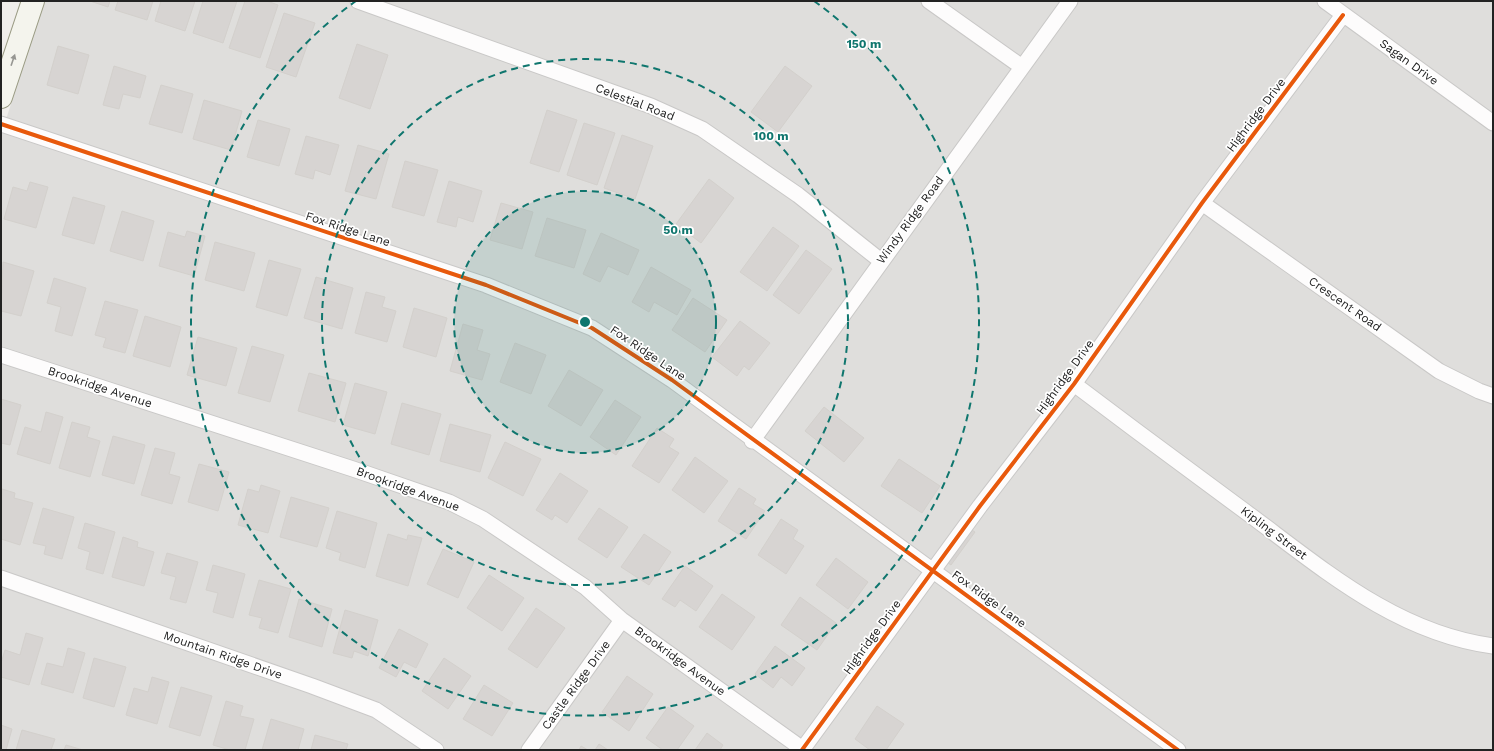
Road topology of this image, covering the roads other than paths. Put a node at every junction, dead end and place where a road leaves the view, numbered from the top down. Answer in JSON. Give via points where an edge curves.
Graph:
{"nodes":[{"id":1,"x":33,"y":1,"type":"edge"},
{"id":2,"x":358,"y":1,"type":"edge"},
{"id":3,"x":929,"y":1,"type":"edge"},
{"id":4,"x":1070,"y":1,"type":"edge"},
{"id":5,"x":1325,"y":1,"type":"edge"},
{"id":6,"x":1343,"y":15,"type":"junction"},
{"id":7,"x":1022,"y":67,"type":"junction"},
{"id":8,"x":1,"y":97,"type":"edge"},
{"id":9,"x":1493,"y":123,"type":"edge"},
{"id":10,"x":1,"y":124,"type":"edge"},
{"id":11,"x":1202,"y":203,"type":"junction"},
{"id":12,"x":881,"y":261,"type":"junction"},
{"id":13,"x":1,"y":355,"type":"edge"},
{"id":14,"x":1074,"y":384,"type":"junction"},
{"id":15,"x":1493,"y":396,"type":"edge"},
{"id":16,"x":752,"y":441,"type":"junction"},
{"id":17,"x":933,"y":570,"type":"junction"},
{"id":18,"x":1,"y":578,"type":"edge"},
{"id":19,"x":622,"y":620,"type":"junction"},
{"id":20,"x":1493,"y":646,"type":"edge"},
{"id":21,"x":436,"y":750,"type":"edge"},
{"id":22,"x":529,"y":750,"type":"edge"},
{"id":23,"x":803,"y":750,"type":"edge"},
{"id":24,"x":1178,"y":750,"type":"edge"}],
"edges":[{"from":8,"to":1,"type":"main road","one_way":true},
{"from":2,"to":12,"type":"street","name":"Celestial Road","via":[[651,106],[702,129],[798,195]]},
{"from":3,"to":7,"type":"street"},
{"from":4,"to":7,"type":"street","name":"Windy Ridge Road"},
{"from":5,"to":6,"type":"street","name":"Sagan Drive"},
{"from":6,"to":9,"type":"street","name":"Sagan Drive"},
{"from":6,"to":11,"type":"street","name":"Highridge Drive"},
{"from":7,"to":12,"type":"street","name":"Windy Ridge Road"},
{"from":10,"to":16,"type":"street","name":"Fox Ridge Lane","via":[[486,285],[592,328],[672,380]]},
{"from":11,"to":14,"type":"street","name":"Highridge Drive"},
{"from":11,"to":15,"type":"street","name":"Crescent Road","via":[[1439,371]]},
{"from":12,"to":16,"type":"street","name":"Windy Ridge Road"},
{"from":13,"to":19,"type":"street","name":"Brookridge Avenue","via":[[449,502],[483,519],[585,587]]},
{"from":14,"to":17,"type":"street","name":"Highridge Drive"},
{"from":14,"to":20,"type":"street","name":"Kipling Street","via":[[1343,584],[1395,616],[1438,634]]},
{"from":16,"to":17,"type":"street","name":"Fox Ridge Lane"},
{"from":17,"to":23,"type":"street","name":"Highridge Drive"},
{"from":17,"to":24,"type":"street","name":"Fox Ridge Lane"},
{"from":18,"to":21,"type":"street","name":"Mountain Ridge Drive","via":[[376,710]]},
{"from":19,"to":22,"type":"street","name":"Castle Ridge Drive"},
{"from":19,"to":23,"type":"street","name":"Brookridge Avenue"}]}
